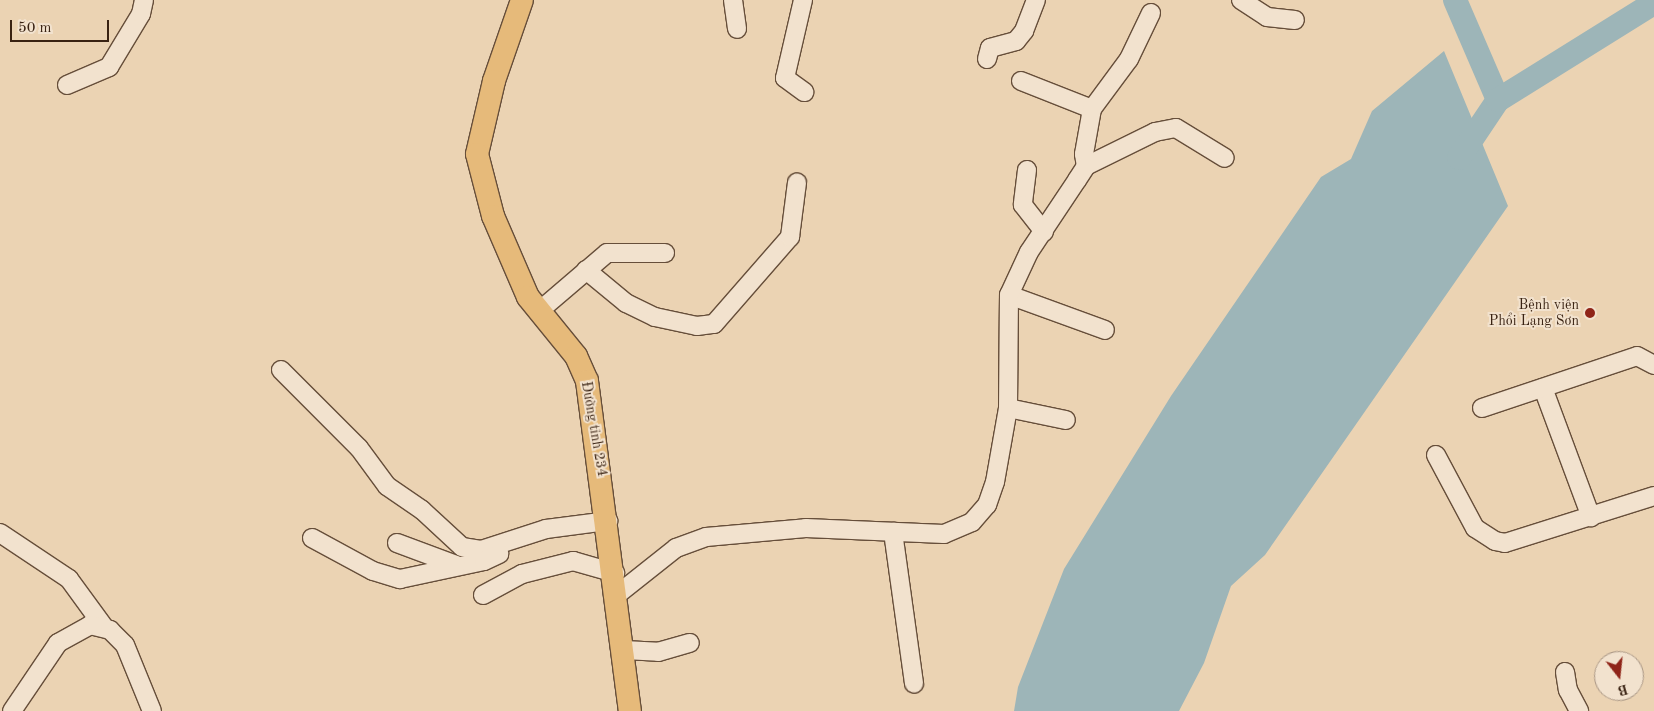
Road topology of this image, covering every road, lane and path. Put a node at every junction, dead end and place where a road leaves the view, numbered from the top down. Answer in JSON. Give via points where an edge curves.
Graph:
{"nodes":[{"id":1,"x":144,"y":0,"type":"edge"},
{"id":2,"x":522,"y":0,"type":"edge"},
{"id":3,"x":803,"y":0,"type":"edge"},
{"id":4,"x":1036,"y":0,"type":"edge"},
{"id":5,"x":1241,"y":0,"type":"edge"},
{"id":6,"x":728,"y":1,"type":"edge"},
{"id":7,"x":1151,"y":13,"type":"dead end"},
{"id":8,"x":1295,"y":20,"type":"dead end"},
{"id":9,"x":737,"y":29,"type":"dead end"},
{"id":10,"x":987,"y":59,"type":"dead end"},
{"id":11,"x":1021,"y":81,"type":"dead end"},
{"id":12,"x":67,"y":84,"type":"dead end"},
{"id":13,"x":804,"y":92,"type":"dead end"},
{"id":14,"x":1092,"y":109,"type":"junction"},
{"id":15,"x":1225,"y":158,"type":"dead end"},
{"id":16,"x":1086,"y":166,"type":"junction"},
{"id":17,"x":1027,"y":170,"type":"dead end"},
{"id":18,"x":797,"y":182,"type":"dead end"},
{"id":19,"x":1044,"y":232,"type":"junction"},
{"id":20,"x":665,"y":253,"type":"dead end"},
{"id":21,"x":586,"y":270,"type":"junction"},
{"id":22,"x":1009,"y":295,"type":"junction"},
{"id":23,"x":538,"y":312,"type":"junction"},
{"id":24,"x":1105,"y":330,"type":"dead end"},
{"id":25,"x":1654,"y":365,"type":"edge"},
{"id":26,"x":281,"y":370,"type":"dead end"},
{"id":27,"x":1543,"y":388,"type":"junction"},
{"id":28,"x":1008,"y":408,"type":"junction"},
{"id":29,"x":1482,"y":408,"type":"dead end"},
{"id":30,"x":1066,"y":420,"type":"dead end"},
{"id":31,"x":1436,"y":455,"type":"dead end"},
{"id":32,"x":1654,"y":496,"type":"edge"},
{"id":33,"x":1591,"y":517,"type":"junction"},
{"id":34,"x":608,"y":521,"type":"junction"},
{"id":35,"x":893,"y":532,"type":"junction"},
{"id":36,"x":0,"y":533,"type":"edge"},
{"id":37,"x":524,"y":536,"type":"junction"},
{"id":38,"x":312,"y":538,"type":"dead end"},
{"id":39,"x":398,"y":544,"type":"dead end"},
{"id":40,"x":464,"y":566,"type":"junction"},
{"id":41,"x":616,"y":584,"type":"junction"},
{"id":42,"x":483,"y":595,"type":"dead end"},
{"id":43,"x":104,"y":626,"type":"junction"},
{"id":44,"x":690,"y":643,"type":"dead end"},
{"id":45,"x":624,"y":650,"type":"junction"},
{"id":46,"x":1565,"y":672,"type":"dead end"},
{"id":47,"x":914,"y":684,"type":"dead end"},
{"id":48,"x":12,"y":711,"type":"edge"},
{"id":49,"x":152,"y":711,"type":"edge"},
{"id":50,"x":630,"y":711,"type":"edge"},
{"id":51,"x":1579,"y":711,"type":"edge"}],
"edges":[{"from":1,"to":12,"type":"street","via":[[141,14],[109,67]]},
{"from":2,"to":23,"type":"main road","name":"Đường tỉnh 234","via":[[494,81],[477,154],[502,241]]},
{"from":3,"to":13,"type":"street","via":[[785,78]]},
{"from":4,"to":10,"type":"street","via":[[1024,31],[1016,41],[990,48]]},
{"from":5,"to":8,"type":"street","via":[[1267,17]]},
{"from":6,"to":9,"type":"street"},
{"from":7,"to":14,"type":"street","via":[[1129,58]]},
{"from":11,"to":14,"type":"street"},
{"from":14,"to":16,"type":"street","via":[[1084,154]]},
{"from":15,"to":16,"type":"street","via":[[1176,128],[1155,132]]},
{"from":16,"to":19,"type":"street"},
{"from":17,"to":19,"type":"street","via":[[1023,204]]},
{"from":18,"to":21,"type":"street","via":[[790,237],[714,324],[697,326],[655,317],[626,303]]},
{"from":19,"to":22,"type":"street"},
{"from":20,"to":21,"type":"street","via":[[615,251]]},
{"from":21,"to":23,"type":"street"},
{"from":22,"to":24,"type":"street"},
{"from":22,"to":28,"type":"street"},
{"from":23,"to":34,"type":"main road","name":"Đường tỉnh 234","via":[[570,349],[587,381]]},
{"from":25,"to":27,"type":"street","via":[[1637,356]]},
{"from":26,"to":37,"type":"street","via":[[353,442],[387,486],[422,510],[462,547],[481,550]]},
{"from":27,"to":29,"type":"street"},
{"from":27,"to":33,"type":"street"},
{"from":28,"to":30,"type":"street"},
{"from":28,"to":35,"type":"street","via":[[987,505],[972,522],[952,532]]},
{"from":31,"to":33,"type":"street","via":[[1475,528],[1495,541],[1505,542]]},
{"from":32,"to":33,"type":"street"},
{"from":34,"to":37,"type":"street"},
{"from":34,"to":41,"type":"main road","name":"Đường tỉnh 234"},
{"from":35,"to":41,"type":"street","via":[[806,528],[706,537],[676,548]]},
{"from":35,"to":47,"type":"street"},
{"from":36,"to":43,"type":"street","via":[[68,579]]},
{"from":37,"to":40,"type":"street","via":[[484,562]]},
{"from":38,"to":40,"type":"street","via":[[390,578],[408,579]]},
{"from":39,"to":40,"type":"street","via":[[439,562]]},
{"from":41,"to":42,"type":"street","via":[[573,561],[522,574]]},
{"from":41,"to":45,"type":"main road","name":"Đường tỉnh 234"},
{"from":43,"to":48,"type":"street","via":[[82,627],[58,643]]},
{"from":43,"to":49,"type":"street","via":[[125,645]]},
{"from":44,"to":45,"type":"street","via":[[658,652]]},
{"from":45,"to":50,"type":"main road","name":"Đường tỉnh 234"},
{"from":46,"to":51,"type":"street","via":[[1568,690]]}]}
